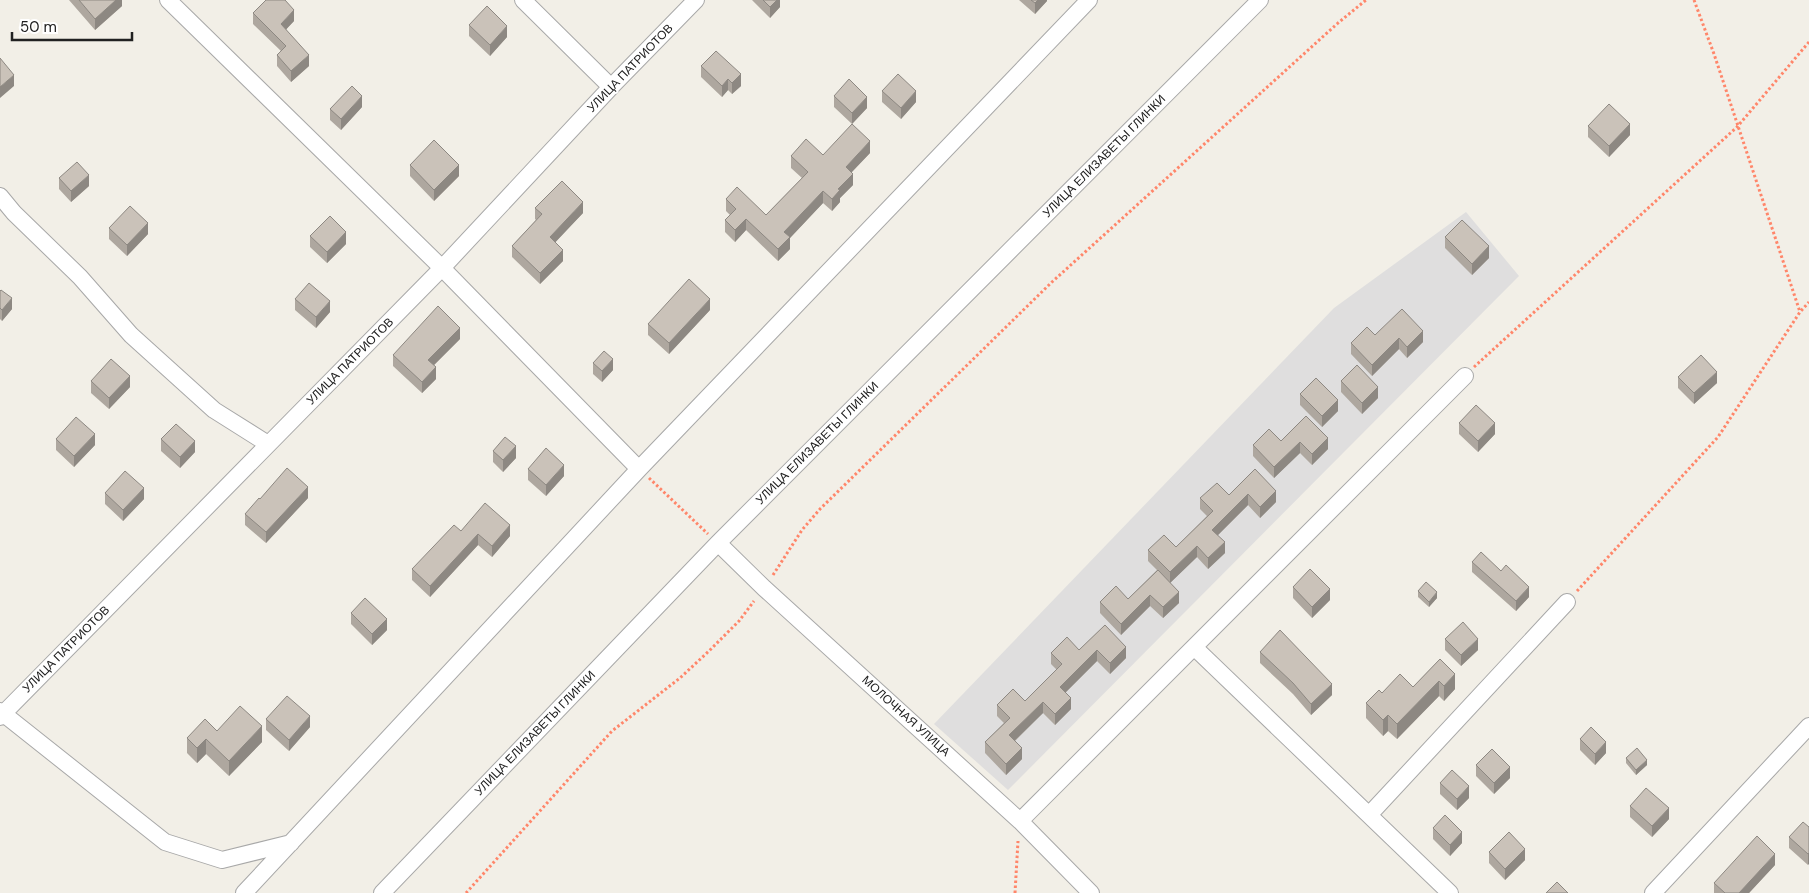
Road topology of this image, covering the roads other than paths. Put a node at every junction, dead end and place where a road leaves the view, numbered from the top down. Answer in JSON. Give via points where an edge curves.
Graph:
{"nodes":[{"id":1,"x":168,"y":0,"type":"edge"},
{"id":2,"x":523,"y":0,"type":"edge"},
{"id":3,"x":696,"y":0,"type":"edge"},
{"id":4,"x":1089,"y":0,"type":"edge"},
{"id":5,"x":1260,"y":0,"type":"edge"},
{"id":6,"x":611,"y":87,"type":"junction"},
{"id":7,"x":0,"y":196,"type":"edge"},
{"id":8,"x":442,"y":268,"type":"junction"},
{"id":9,"x":1464,"y":376,"type":"road end"},
{"id":10,"x":268,"y":444,"type":"junction"},
{"id":11,"x":639,"y":469,"type":"junction"},
{"id":12,"x":718,"y":543,"type":"junction"},
{"id":13,"x":1566,"y":602,"type":"road end"},
{"id":14,"x":1194,"y":647,"type":"junction"},
{"id":15,"x":1,"y":714,"type":"edge"},
{"id":16,"x":1809,"y":726,"type":"edge"},
{"id":17,"x":1369,"y":815,"type":"junction"},
{"id":18,"x":1020,"y":820,"type":"junction"},
{"id":19,"x":291,"y":843,"type":"junction"},
{"id":20,"x":244,"y":893,"type":"edge"},
{"id":21,"x":382,"y":893,"type":"edge"},
{"id":22,"x":1091,"y":893,"type":"edge"},
{"id":23,"x":1450,"y":893,"type":"edge"},
{"id":24,"x":1653,"y":893,"type":"edge"}],
"edges":[{"from":1,"to":8,"type":"street"},
{"from":2,"to":6,"type":"street"},
{"from":3,"to":6,"type":"street","name":"УЛИЦА ПАТРИОТОВ"},
{"from":4,"to":11,"type":"street"},
{"from":5,"to":12,"type":"street","name":"УЛИЦА ЕЛИЗАВЕТЫ ГЛИНКИ"},
{"from":6,"to":8,"type":"street","name":"УЛИЦА ПАТРИОТОВ"},
{"from":7,"to":10,"type":"street","via":[[80,277],[131,335],[214,410]]},
{"from":8,"to":10,"type":"street","name":"УЛИЦА ПАТРИОТОВ"},
{"from":8,"to":11,"type":"street"},
{"from":9,"to":14,"type":"street"},
{"from":10,"to":15,"type":"street","name":"УЛИЦА ПАТРИОТОВ"},
{"from":11,"to":19,"type":"street"},
{"from":12,"to":18,"type":"street","name":"МОЛОЧНАЯ УЛИЦА"},
{"from":12,"to":21,"type":"street","name":"УЛИЦА ЕЛИЗАВЕТЫ ГЛИНКИ"},
{"from":13,"to":17,"type":"street"},
{"from":14,"to":17,"type":"street"},
{"from":14,"to":18,"type":"street"},
{"from":15,"to":19,"type":"street","via":[[165,842],[222,860]]},
{"from":16,"to":24,"type":"street"},
{"from":17,"to":23,"type":"street"},
{"from":18,"to":22,"type":"street","name":"МОЛОЧНАЯ УЛИЦА"},
{"from":19,"to":20,"type":"street"}]}
